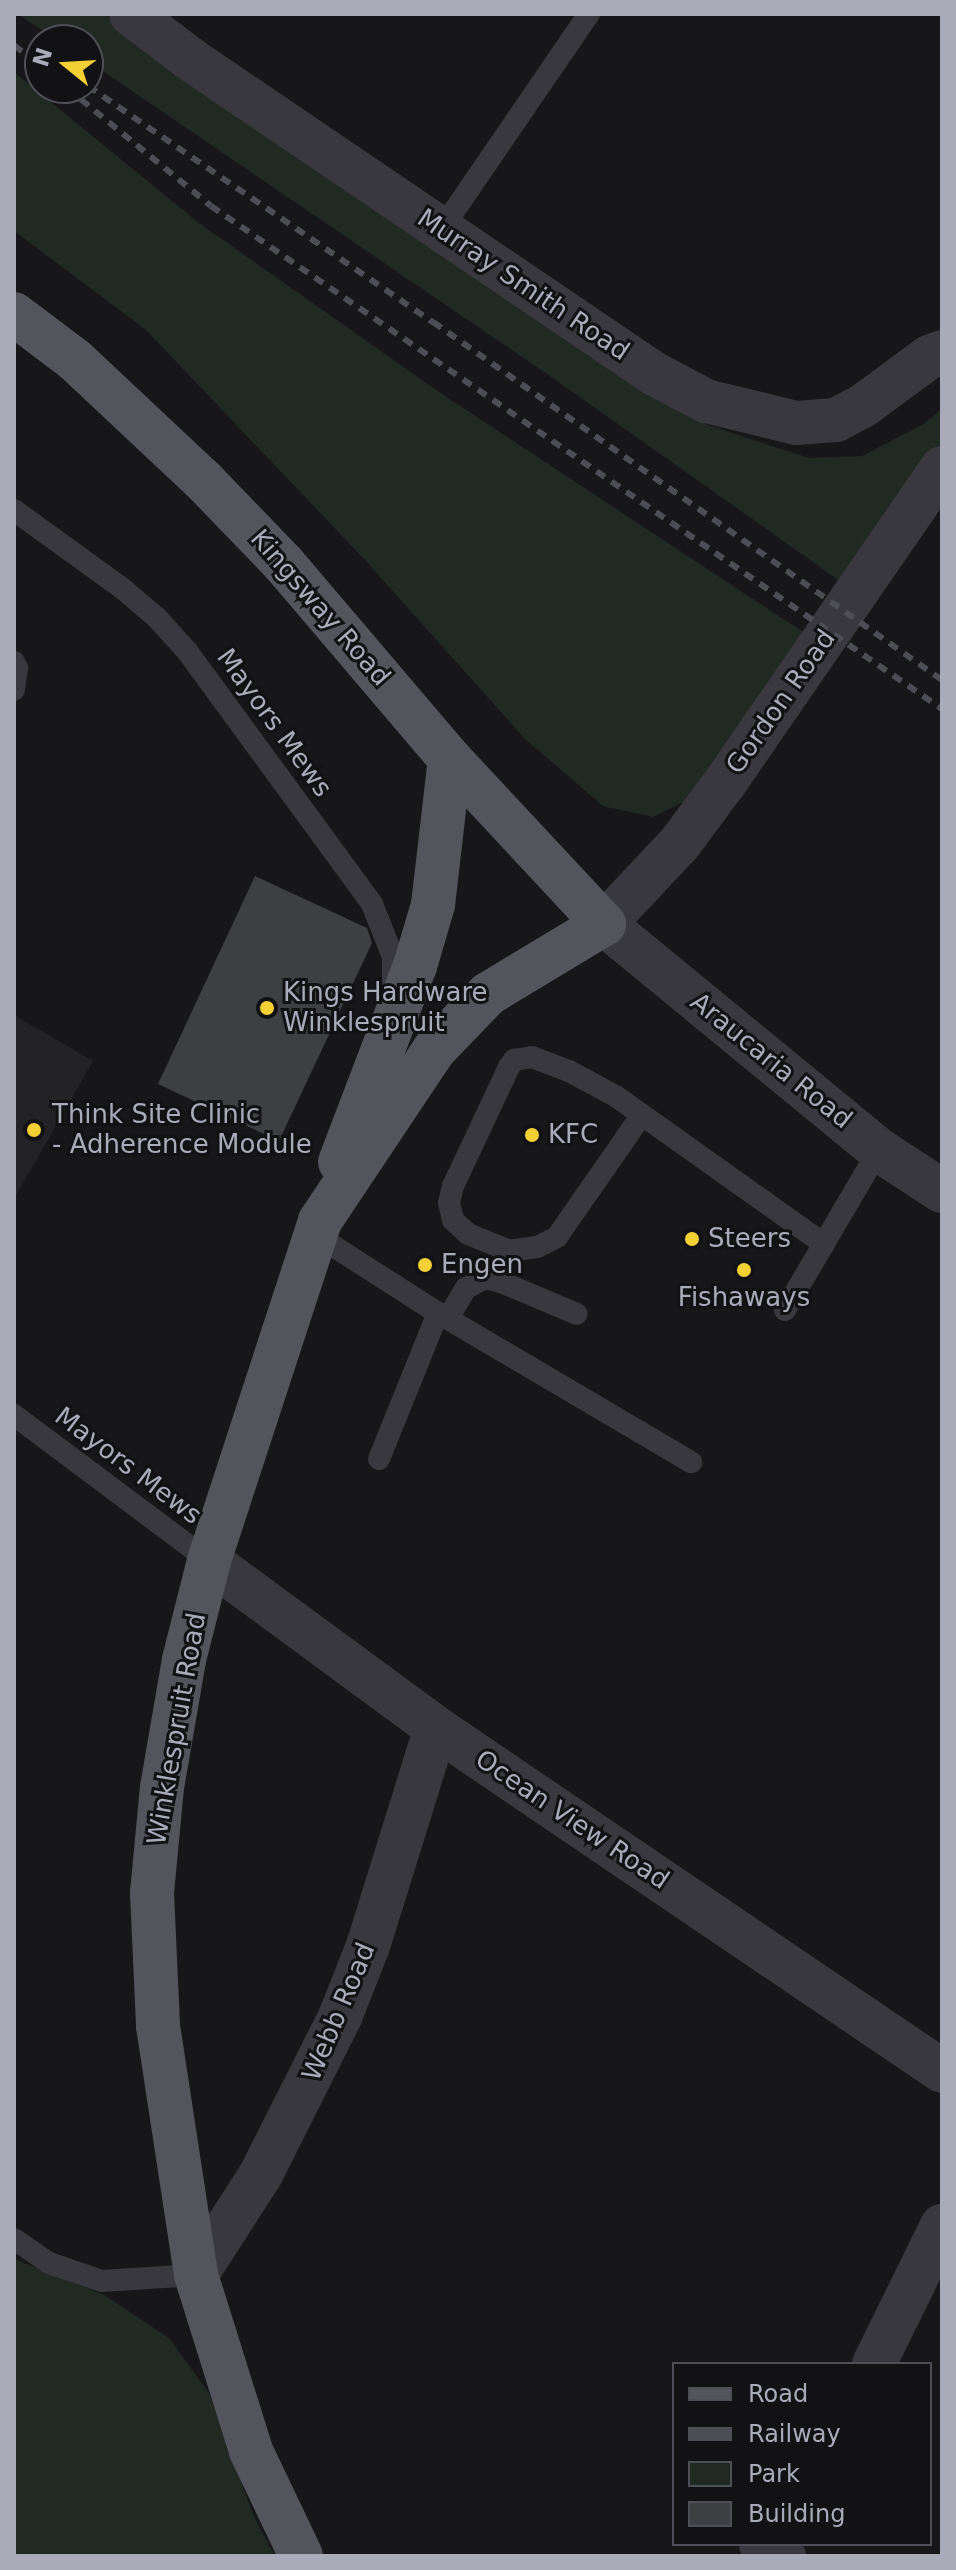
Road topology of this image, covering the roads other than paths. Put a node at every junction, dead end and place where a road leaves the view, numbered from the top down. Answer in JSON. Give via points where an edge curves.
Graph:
{"nodes":[{"id":1,"x":131,"y":14,"type":"edge"},
{"id":2,"x":589,"y":14,"type":"edge"},
{"id":3,"x":441,"y":230,"type":"junction"},
{"id":4,"x":14,"y":314,"type":"edge"},
{"id":5,"x":942,"y":352,"type":"edge"},
{"id":6,"x":942,"y":468,"type":"edge"},
{"id":7,"x":14,"y":510,"type":"edge"},
{"id":8,"x":14,"y":662,"type":"edge"},
{"id":9,"x":14,"y":690,"type":"edge"},
{"id":10,"x":450,"y":759,"type":"junction"},
{"id":11,"x":604,"y":924,"type":"junction"},
{"id":12,"x":389,"y":1029,"type":"junction"},
{"id":13,"x":641,"y":1116,"type":"junction"},
{"id":14,"x":879,"y":1150,"type":"junction"},
{"id":15,"x":942,"y":1165,"type":"edge"},
{"id":16,"x":942,"y":1191,"type":"edge"},
{"id":17,"x":318,"y":1228,"type":"junction"},
{"id":18,"x":824,"y":1244,"type":"junction"},
{"id":19,"x":785,"y":1310,"type":"dead end"},
{"id":20,"x":577,"y":1314,"type":"dead end"},
{"id":21,"x":443,"y":1316,"type":"junction"},
{"id":22,"x":14,"y":1415,"type":"edge"},
{"id":23,"x":379,"y":1459,"type":"dead end"},
{"id":24,"x":691,"y":1462,"type":"dead end"},
{"id":25,"x":209,"y":1561,"type":"junction"},
{"id":26,"x":436,"y":1728,"type":"junction"},
{"id":27,"x":942,"y":2071,"type":"edge"},
{"id":28,"x":942,"y":2226,"type":"edge"},
{"id":29,"x":14,"y":2239,"type":"edge"},
{"id":30,"x":196,"y":2275,"type":"junction"},
{"id":31,"x":875,"y":2362,"type":"edge"},
{"id":32,"x":301,"y":2556,"type":"edge"}],
"edges":[{"from":1,"to":3,"type":"street","name":"Murray Smith Road"},
{"from":2,"to":3,"type":"lane"},
{"from":3,"to":5,"type":"street","name":"Murray Smith Road","via":[[653,373],[706,401],[748,414],[796,423],[836,420]]},
{"from":4,"to":10,"type":"main road","name":"Kingsway Road","via":[[75,360],[203,480],[284,564]]},
{"from":6,"to":11,"type":"street","name":"Gordon Road","via":[[680,843]]},
{"from":7,"to":12,"type":"lane","name":"Mayors Mews","via":[[123,589],[174,635],[372,904],[393,957]]},
{"from":8,"to":9,"type":"lane"},
{"from":10,"to":11,"type":"main road","name":"Kingsway Road"},
{"from":10,"to":12,"type":"main road","via":[[433,905]]},
{"from":11,"to":14,"type":"street","name":"Araucaria Road"},
{"from":11,"to":17,"type":"main road","name":"Winklespruit Road","via":[[488,994],[434,1050]]},
{"from":12,"to":17,"type":"main road"},
{"from":13,"to":13,"type":"lane","via":[[557,1237],[510,1251],[468,1234],[453,1220],[453,1186],[514,1060],[532,1057],[569,1071]]},
{"from":13,"to":18,"type":"lane"},
{"from":14,"to":15,"type":"lane","via":[[926,1166]]},
{"from":14,"to":16,"type":"street","name":"Araucaria Road"},
{"from":14,"to":18,"type":"lane"},
{"from":17,"to":21,"type":"lane"},
{"from":17,"to":25,"type":"main road","name":"Winklespruit Road"},
{"from":18,"to":19,"type":"lane"},
{"from":20,"to":21,"type":"lane","via":[[486,1278],[466,1288]]},
{"from":21,"to":23,"type":"lane"},
{"from":21,"to":24,"type":"lane"},
{"from":22,"to":25,"type":"lane","name":"Mayors Mews"},
{"from":25,"to":26,"type":"street","name":"Ocean View Road"},
{"from":25,"to":30,"type":"main road","name":"Winklespruit Road","via":[[162,1787],[152,1893],[158,2026]]},
{"from":26,"to":27,"type":"street","name":"Ocean View Road"},
{"from":26,"to":30,"type":"street","name":"Webb Road","via":[[368,1946],[340,2017],[261,2174]]},
{"from":28,"to":31,"type":"street"},
{"from":29,"to":30,"type":"lane","via":[[49,2263],[102,2281]]},
{"from":30,"to":32,"type":"main road","name":"Winklespruit Road","via":[[251,2451]]}]}
